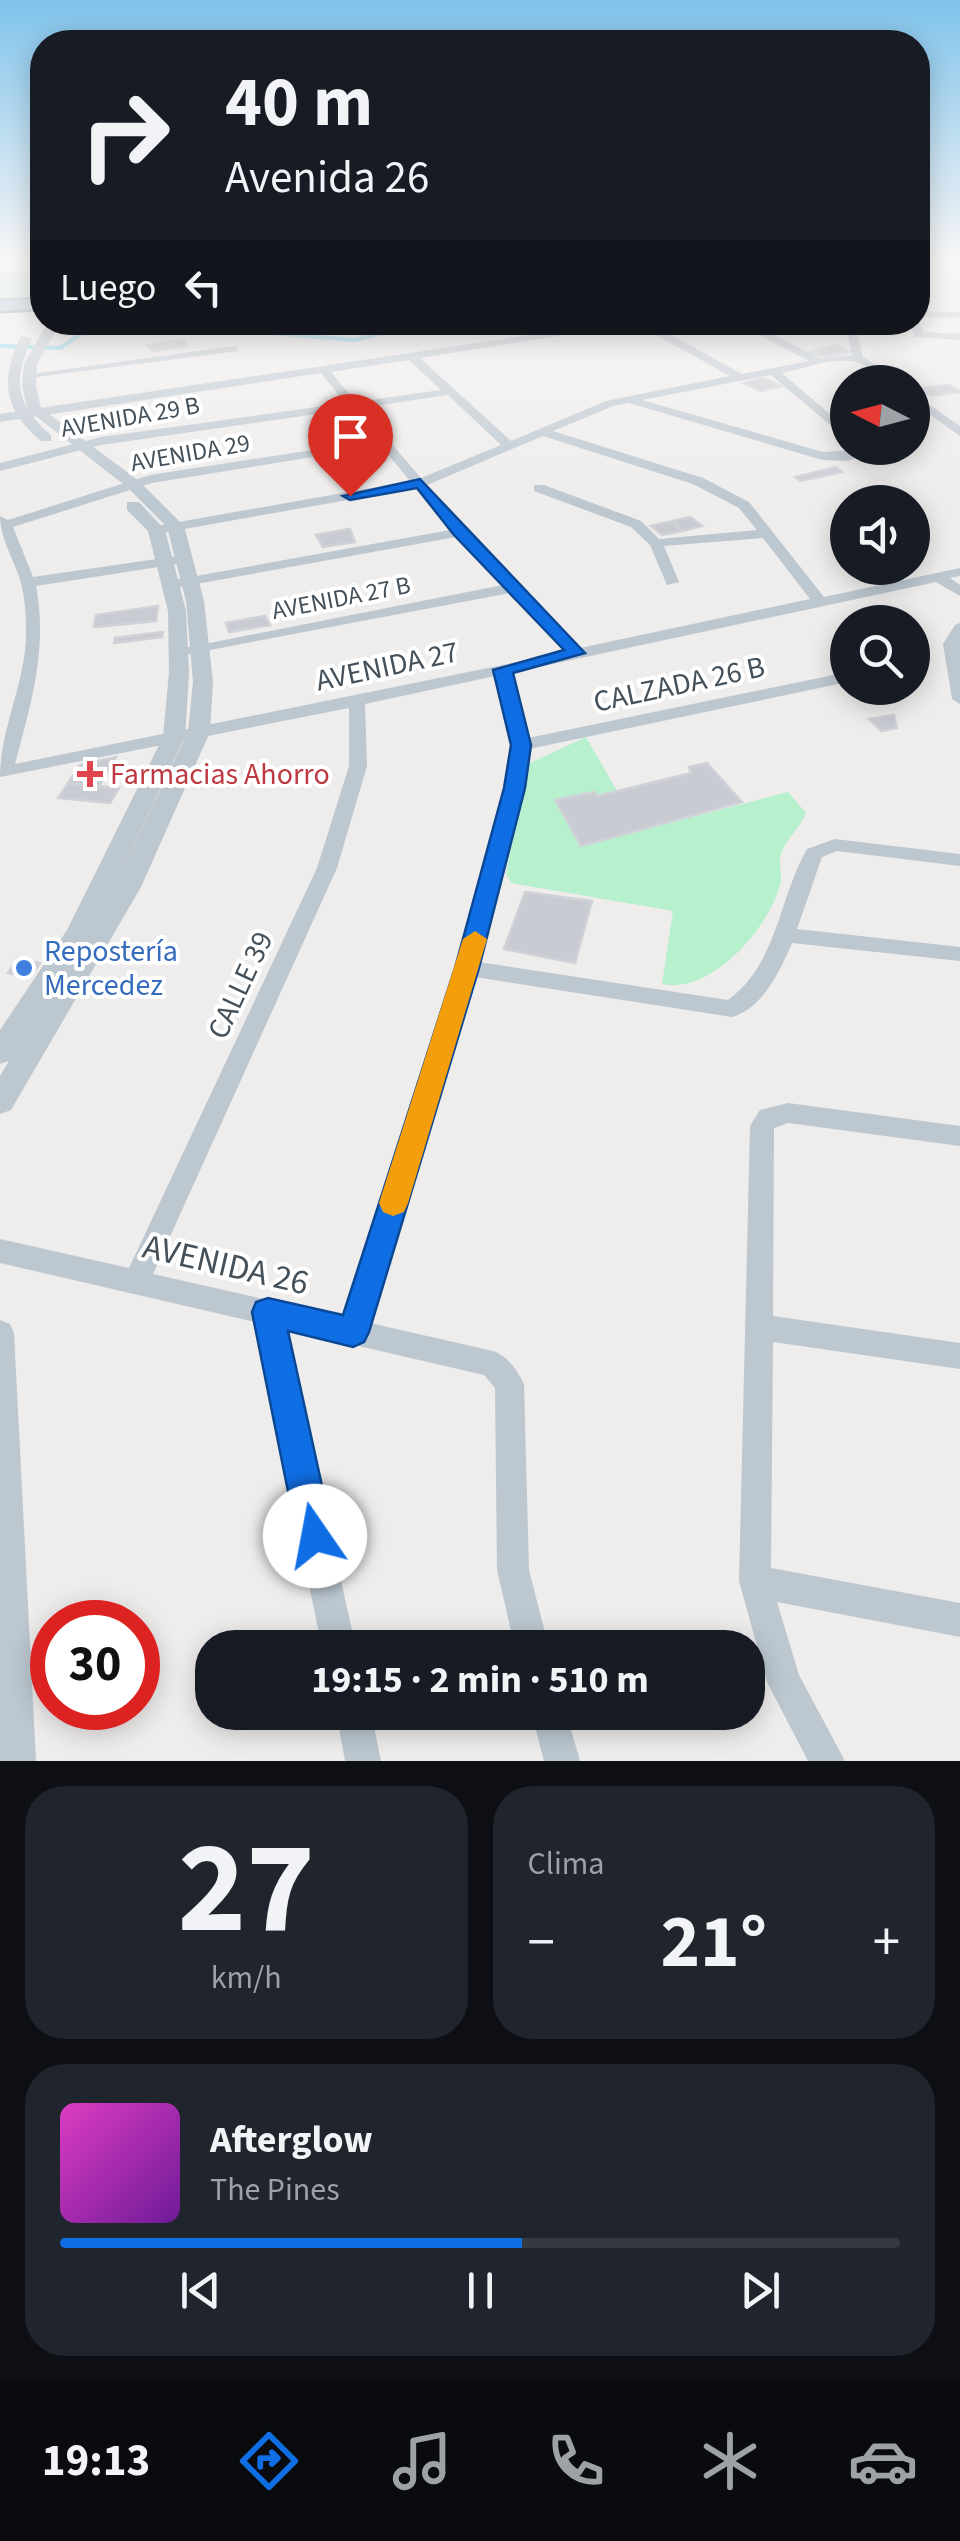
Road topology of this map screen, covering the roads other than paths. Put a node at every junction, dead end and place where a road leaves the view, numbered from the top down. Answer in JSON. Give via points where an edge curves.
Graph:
{"nodes":[{"id":1,"x":33,"y":343,"type":"edge"},
{"id":2,"x":37,"y":343,"type":"edge"},
{"id":3,"x":506,"y":343,"type":"edge"},
{"id":4,"x":678,"y":343,"type":"edge"},
{"id":5,"x":782,"y":343,"type":"edge"},
{"id":6,"x":855,"y":343,"type":"edge"},
{"id":7,"x":234,"y":349,"type":"dead end"},
{"id":8,"x":28,"y":354,"type":"junction"},
{"id":9,"x":412,"y":358,"type":"junction"},
{"id":10,"x":858,"y":358,"type":"junction"},
{"id":11,"x":817,"y":361,"type":"junction"},
{"id":12,"x":868,"y":365,"type":"edge"},
{"id":13,"x":324,"y":370,"type":"junction"},
{"id":14,"x":772,"y":370,"type":"junction"},
{"id":15,"x":738,"y":377,"type":"junction"},
{"id":16,"x":448,"y":392,"type":"junction"},
{"id":17,"x":626,"y":399,"type":"junction"},
{"id":18,"x":354,"y":404,"type":"junction"},
{"id":19,"x":930,"y":410,"type":"edge"},
{"id":20,"x":17,"y":414,"type":"edge"},
{"id":21,"x":830,"y":421,"type":"edge"},
{"id":22,"x":960,"y":432,"type":"edge"},
{"id":23,"x":546,"y":434,"type":"junction"},
{"id":24,"x":386,"y":442,"type":"junction"},
{"id":25,"x":72,"y":448,"type":"junction"},
{"id":26,"x":511,"y":448,"type":"junction"},
{"id":27,"x":830,"y":456,"type":"edge"},
{"id":28,"x":0,"y":467,"type":"edge"},
{"id":29,"x":420,"y":483,"type":"junction"},
{"id":30,"x":124,"y":487,"type":"junction"},
{"id":31,"x":540,"y":488,"type":"dead end"},
{"id":32,"x":3,"y":522,"type":"edge"},
{"id":33,"x":165,"y":528,"type":"junction"},
{"id":34,"x":460,"y":532,"type":"junction"},
{"id":35,"x":769,"y":533,"type":"junction"},
{"id":36,"x":656,"y":543,"type":"junction"},
{"id":37,"x":176,"y":560,"type":"junction"},
{"id":38,"x":960,"y":572,"type":"edge"},
{"id":39,"x":939,"y":576,"type":"junction"},
{"id":40,"x":30,"y":582,"type":"junction"},
{"id":41,"x":672,"y":582,"type":"dead end"},
{"id":42,"x":181,"y":583,"type":"junction"},
{"id":43,"x":512,"y":588,"type":"junction"},
{"id":44,"x":960,"y":592,"type":"edge"},
{"id":45,"x":822,"y":603,"type":"junction"},
{"id":46,"x":960,"y":628,"type":"edge"},
{"id":47,"x":202,"y":650,"type":"junction"},
{"id":48,"x":576,"y":653,"type":"junction"},
{"id":49,"x":179,"y":654,"type":"junction"},
{"id":50,"x":502,"y":670,"type":"junction"},
{"id":51,"x":830,"y":682,"type":"edge"},
{"id":52,"x":960,"y":699,"type":"edge"},
{"id":53,"x":357,"y":701,"type":"junction"},
{"id":54,"x":186,"y":735,"type":"junction"},
{"id":55,"x":521,"y":745,"type":"junction"},
{"id":56,"x":2,"y":771,"type":"edge"},
{"id":57,"x":960,"y":860,"type":"edge"},
{"id":58,"x":783,"y":935,"type":"junction"},
{"id":59,"x":960,"y":954,"type":"edge"},
{"id":60,"x":467,"y":968,"type":"junction"},
{"id":61,"x":0,"y":1053,"type":"edge"},
{"id":62,"x":0,"y":1102,"type":"edge"},
{"id":63,"x":960,"y":1136,"type":"edge"},
{"id":64,"x":0,"y":1251,"type":"edge"},
{"id":65,"x":136,"y":1282,"type":"junction"},
{"id":66,"x":268,"y":1312,"type":"junction"},
{"id":67,"x":758,"y":1326,"type":"junction"},
{"id":68,"x":353,"y":1332,"type":"junction"},
{"id":69,"x":0,"y":1333,"type":"edge"},
{"id":70,"x":960,"y":1356,"type":"edge"},
{"id":71,"x":754,"y":1581,"type":"junction"},
{"id":72,"x":960,"y":1620,"type":"edge"},
{"id":73,"x":335,"y":1630,"type":"edge"},
{"id":74,"x":528,"y":1630,"type":"edge"},
{"id":75,"x":357,"y":1730,"type":"edge"},
{"id":76,"x":553,"y":1730,"type":"edge"},
{"id":77,"x":18,"y":1761,"type":"edge"},
{"id":78,"x":364,"y":1761,"type":"edge"},
{"id":79,"x":562,"y":1761,"type":"edge"},
{"id":80,"x":827,"y":1761,"type":"edge"}],
"edges":[{"from":1,"to":8,"type":"street"},
{"from":2,"to":8,"type":"street"},
{"from":3,"to":9,"type":"street"},
{"from":4,"to":15,"type":"street"},
{"from":5,"to":11,"type":"street"},
{"from":6,"to":10,"type":"street"},
{"from":7,"to":8,"type":"street"},
{"from":8,"to":20,"type":"street"},
{"from":9,"to":13,"type":"street"},
{"from":9,"to":16,"type":"street"},
{"from":10,"to":11,"type":"street"},
{"from":10,"to":12,"type":"street"},
{"from":11,"to":14,"type":"street"},
{"from":13,"to":18,"type":"street"},
{"from":13,"to":20,"type":"street"},
{"from":14,"to":15,"type":"street"},
{"from":14,"to":21,"type":"street"},
{"from":15,"to":17,"type":"street"},
{"from":16,"to":18,"type":"street","name":"AVENIDA 29 B"},
{"from":16,"to":26,"type":"street"},
{"from":17,"to":23,"type":"street"},
{"from":17,"to":27,"type":"street"},
{"from":18,"to":24,"type":"street"},
{"from":18,"to":25,"type":"street","name":"AVENIDA 29 B"},
{"from":19,"to":22,"type":"street"},
{"from":20,"to":25,"type":"street"},
{"from":23,"to":26,"type":"street"},
{"from":23,"to":35,"type":"street","via":[[698,481],[744,505]]},
{"from":24,"to":29,"type":"street"},
{"from":24,"to":30,"type":"street","name":"AVENIDA 29"},
{"from":25,"to":28,"type":"street","name":"AVENIDA 29 B"},
{"from":25,"to":30,"type":"street"},
{"from":26,"to":29,"type":"street"},
{"from":29,"to":33,"type":"street"},
{"from":29,"to":34,"type":"street"},
{"from":30,"to":32,"type":"street","name":"AVENIDA 29"},
{"from":30,"to":33,"type":"street"},
{"from":31,"to":36,"type":"street","via":[[636,524]]},
{"from":32,"to":40,"type":"street"},
{"from":33,"to":37,"type":"street"},
{"from":34,"to":42,"type":"street"},
{"from":34,"to":43,"type":"street"},
{"from":35,"to":36,"type":"street"},
{"from":35,"to":45,"type":"street"},
{"from":36,"to":41,"type":"street"},
{"from":37,"to":40,"type":"street"},
{"from":37,"to":42,"type":"street"},
{"from":38,"to":39,"type":"street","name":"AVENIDA 27"},
{"from":39,"to":44,"type":"street"},
{"from":39,"to":45,"type":"street","name":"AVENIDA 27"},
{"from":40,"to":56,"type":"street","via":[[38,618],[32,667]]},
{"from":42,"to":47,"type":"street"},
{"from":42,"to":49,"type":"street"},
{"from":43,"to":47,"type":"street","name":"AVENIDA 27 B"},
{"from":43,"to":48,"type":"street"},
{"from":45,"to":48,"type":"street","name":"AVENIDA 27"},
{"from":46,"to":52,"type":"street","via":[[951,644]]},
{"from":47,"to":49,"type":"street","name":"AVENIDA 27 B"},
{"from":47,"to":54,"type":"street"},
{"from":48,"to":50,"type":"street","name":"AVENIDA 27"},
{"from":49,"to":54,"type":"street"},
{"from":50,"to":53,"type":"street","name":"AVENIDA 27"},
{"from":50,"to":55,"type":"street"},
{"from":51,"to":55,"type":"street","name":"CALZADA 26 B"},
{"from":53,"to":54,"type":"street","name":"AVENIDA 27"},
{"from":53,"to":65,"type":"street","name":"CALLE 39","via":[[358,766],[327,868]]},
{"from":54,"to":56,"type":"street","name":"AVENIDA 27"},
{"from":54,"to":61,"type":"street","via":[[79,933]]},
{"from":54,"to":62,"type":"street","via":[[128,888]]},
{"from":55,"to":60,"type":"street"},
{"from":57,"to":58,"type":"street","via":[[822,848],[806,870]]},
{"from":58,"to":59,"type":"street"},
{"from":58,"to":60,"type":"street","via":[[761,980],[732,1009]]},
{"from":60,"to":68,"type":"street"},
{"from":63,"to":67,"type":"street","via":[[788,1113],[769,1117],[762,1126]]},
{"from":64,"to":65,"type":"street","name":"AVENIDA 26"},
{"from":65,"to":66,"type":"street","name":"AVENIDA 26"},
{"from":66,"to":68,"type":"street","name":"AVENIDA 26"},
{"from":66,"to":73,"type":"street"},
{"from":67,"to":70,"type":"street"},
{"from":67,"to":71,"type":"street"},
{"from":68,"to":74,"type":"street","name":"AVENIDA 26","via":[[493,1364],[510,1384],[513,1570]]},
{"from":69,"to":77,"type":"street"},
{"from":71,"to":72,"type":"street"},
{"from":71,"to":80,"type":"street","via":[[784,1682]]},
{"from":75,"to":78,"type":"street"},
{"from":76,"to":79,"type":"street"}]}
